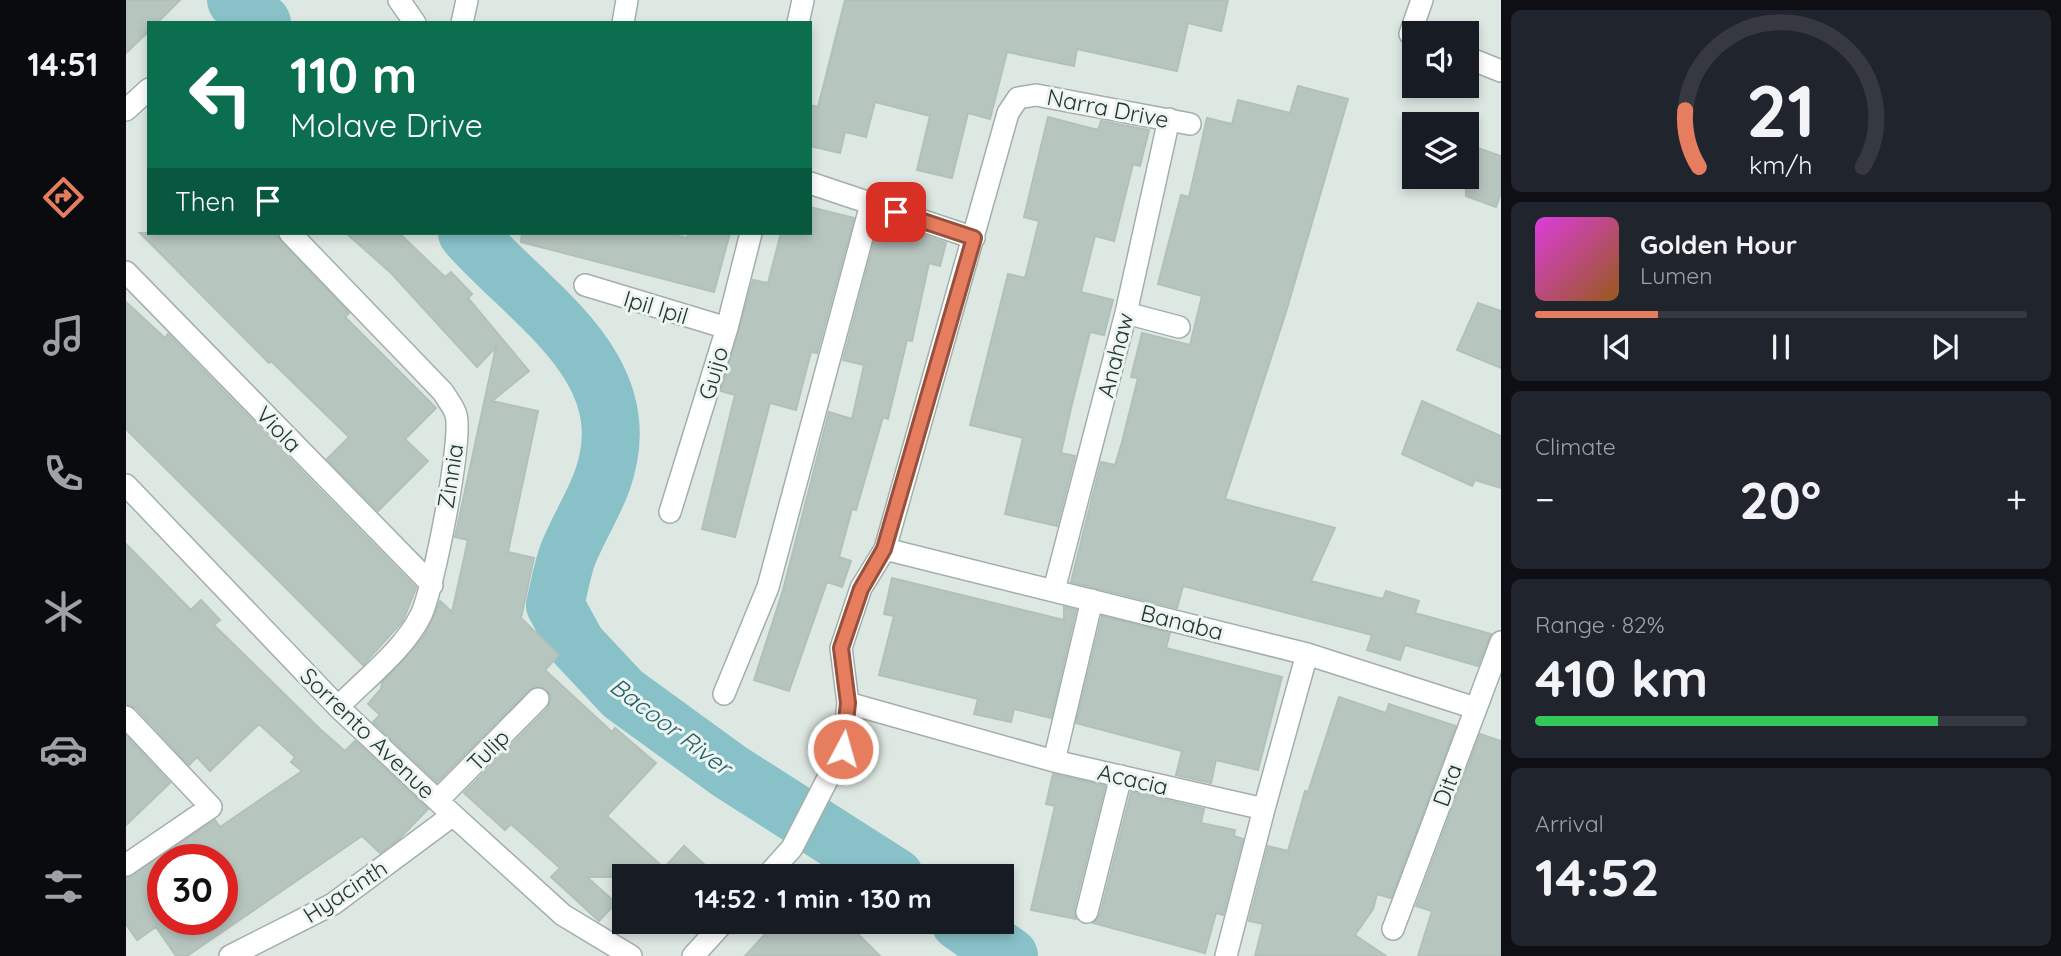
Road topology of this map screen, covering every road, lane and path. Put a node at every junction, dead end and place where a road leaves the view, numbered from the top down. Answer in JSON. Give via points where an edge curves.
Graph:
{"nodes":[{"id":1,"x":399,"y":0,"type":"edge"},
{"id":2,"x":467,"y":0,"type":"edge"},
{"id":3,"x":627,"y":0,"type":"edge"},
{"id":4,"x":803,"y":0,"type":"edge"},
{"id":5,"x":1422,"y":0,"type":"edge"},
{"id":6,"x":414,"y":21,"type":"edge"},
{"id":7,"x":462,"y":21,"type":"edge"},
{"id":8,"x":623,"y":21,"type":"edge"},
{"id":9,"x":798,"y":21,"type":"edge"},
{"id":10,"x":1415,"y":21,"type":"edge"},
{"id":11,"x":1479,"y":62,"type":"edge"},
{"id":12,"x":1501,"y":71,"type":"edge"},
{"id":13,"x":147,"y":91,"type":"edge"},
{"id":14,"x":126,"y":110,"type":"edge"},
{"id":15,"x":1180,"y":122,"type":"joint"},
{"id":16,"x":812,"y":184,"type":"edge"},
{"id":17,"x":871,"y":204,"type":"junction"},
{"id":18,"x":292,"y":235,"type":"edge"},
{"id":19,"x":750,"y":235,"type":"edge"},
{"id":20,"x":974,"y":238,"type":"junction"},
{"id":21,"x":126,"y":272,"type":"edge"},
{"id":22,"x":585,"y":285,"type":"dead end"},
{"id":23,"x":1126,"y":313,"type":"junction"},
{"id":24,"x":1179,"y":327,"type":"dead end"},
{"id":25,"x":727,"y":328,"type":"junction"},
{"id":26,"x":126,"y":485,"type":"edge"},
{"id":27,"x":670,"y":512,"type":"dead end"},
{"id":28,"x":884,"y":549,"type":"junction"},
{"id":29,"x":432,"y":585,"type":"junction"},
{"id":30,"x":1054,"y":590,"type":"junction"},
{"id":31,"x":1093,"y":600,"type":"junction"},
{"id":32,"x":1501,"y":642,"type":"edge"},
{"id":33,"x":1307,"y":653,"type":"junction"},
{"id":34,"x":724,"y":694,"type":"dead end"},
{"id":35,"x":538,"y":699,"type":"dead end"},
{"id":36,"x":848,"y":703,"type":"junction"},
{"id":37,"x":338,"y":707,"type":"junction"},
{"id":38,"x":1475,"y":708,"type":"junction"},
{"id":39,"x":126,"y":717,"type":"edge"},
{"id":40,"x":1054,"y":761,"type":"junction"},
{"id":41,"x":1121,"y":776,"type":"junction"},
{"id":42,"x":446,"y":808,"type":"junction"},
{"id":43,"x":1264,"y":809,"type":"junction"},
{"id":44,"x":778,"y":864,"type":"edge"},
{"id":45,"x":126,"y":865,"type":"edge"},
{"id":46,"x":1087,"y":912,"type":"dead end"},
{"id":47,"x":1393,"y":929,"type":"dead end"},
{"id":48,"x":713,"y":934,"type":"edge"},
{"id":49,"x":230,"y":956,"type":"edge"},
{"id":50,"x":631,"y":956,"type":"edge"},
{"id":51,"x":693,"y":956,"type":"edge"},
{"id":52,"x":1226,"y":956,"type":"edge"}],
"edges":[{"from":1,"to":6,"type":"street"},
{"from":2,"to":7,"type":"street"},
{"from":3,"to":8,"type":"street"},
{"from":4,"to":9,"type":"street"},
{"from":5,"to":10,"type":"street"},
{"from":11,"to":12,"type":"street"},
{"from":13,"to":14,"type":"street"},
{"from":15,"to":20,"type":"street","name":"Narra Drive","via":[[1035,95],[1018,98],[1008,113]]},
{"from":15,"to":23,"type":"street","name":"Anahaw"},
{"from":16,"to":17,"type":"street"},
{"from":17,"to":20,"type":"street"},
{"from":17,"to":34,"type":"street","via":[[768,587]]},
{"from":18,"to":29,"type":"street","name":"Zinnia","via":[[443,392],[456,415],[457,440]]},
{"from":19,"to":25,"type":"street","name":"Guijo"},
{"from":20,"to":28,"type":"street","name":"Narra Drive"},
{"from":21,"to":29,"type":"street","name":"Viola"},
{"from":22,"to":25,"type":"street","name":"Ipil Ipil"},
{"from":23,"to":24,"type":"street"},
{"from":23,"to":30,"type":"street","name":"Anahaw"},
{"from":25,"to":27,"type":"street","name":"Guijo"},
{"from":26,"to":37,"type":"street","name":"Sorrento Avenue"},
{"from":28,"to":30,"type":"street","name":"Banaba"},
{"from":28,"to":36,"type":"street","name":"Narra Drive","via":[[861,589],[841,648]]},
{"from":29,"to":37,"type":"street","name":"Zinnia","via":[[421,616],[402,641]]},
{"from":30,"to":31,"type":"street","name":"Banaba"},
{"from":31,"to":33,"type":"street","name":"Banaba"},
{"from":31,"to":40,"type":"street"},
{"from":32,"to":38,"type":"street","name":"Dita"},
{"from":33,"to":38,"type":"street","name":"Banaba"},
{"from":33,"to":43,"type":"street"},
{"from":35,"to":42,"type":"street","name":"Tulip"},
{"from":36,"to":40,"type":"street","name":"Acacia"},
{"from":36,"to":44,"type":"street","name":"Narra Drive","via":[[843,749],[792,848]]},
{"from":37,"to":42,"type":"street","name":"Sorrento Avenue"},
{"from":38,"to":47,"type":"street","name":"Dita"},
{"from":39,"to":45,"type":"street","via":[[211,807]]},
{"from":40,"to":41,"type":"street","name":"Acacia"},
{"from":41,"to":43,"type":"street","name":"Acacia"},
{"from":41,"to":46,"type":"street"},
{"from":42,"to":49,"type":"street","name":"Hyacinth","via":[[333,904]]},
{"from":42,"to":50,"type":"street","name":"Sorrento Avenue","via":[[564,915]]},
{"from":43,"to":52,"type":"street"},
{"from":48,"to":51,"type":"street"}]}
